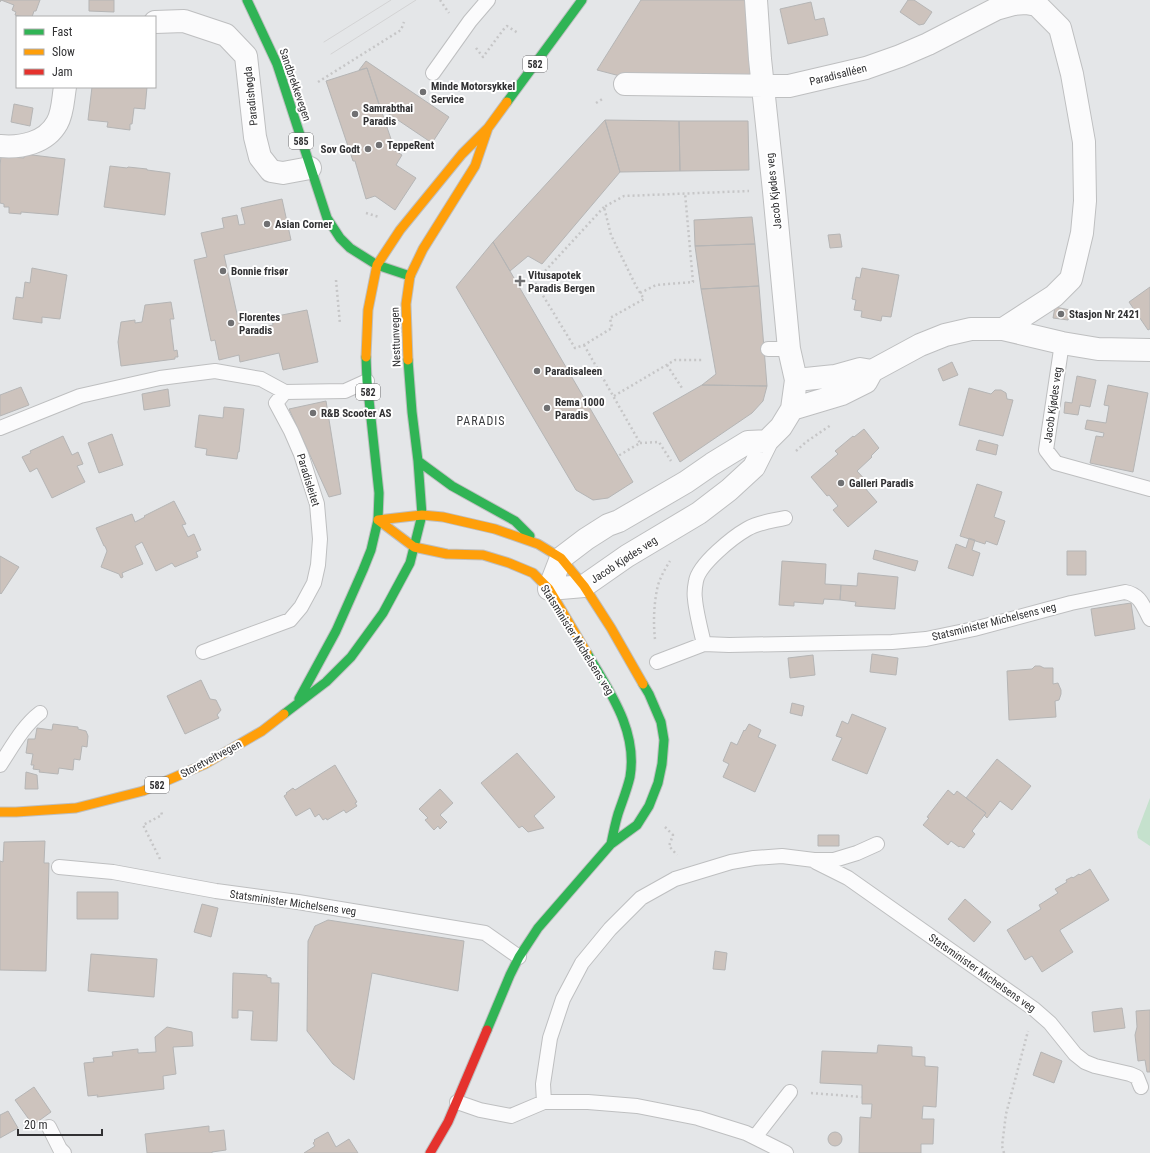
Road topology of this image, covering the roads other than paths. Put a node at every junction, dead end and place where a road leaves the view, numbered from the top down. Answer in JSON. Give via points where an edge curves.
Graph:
{"nodes":[{"id":1,"x":247,"y":0,"type":"edge"},
{"id":2,"x":488,"y":0,"type":"edge"},
{"id":3,"x":582,"y":0,"type":"edge"},
{"id":4,"x":756,"y":0,"type":"edge"},
{"id":5,"x":1040,"y":3,"type":"edge"},
{"id":6,"x":156,"y":22,"type":"edge"},
{"id":7,"x":433,"y":73,"type":"dead end"},
{"id":8,"x":625,"y":84,"type":"dead end"},
{"id":9,"x":764,"y":86,"type":"junction"},
{"id":10,"x":65,"y":88,"type":"edge"},
{"id":11,"x":488,"y":128,"type":"junction"},
{"id":12,"x":0,"y":146,"type":"edge"},
{"id":13,"x":310,"y":168,"type":"junction"},
{"id":14,"x":377,"y":265,"type":"junction"},
{"id":15,"x":410,"y":276,"type":"junction"},
{"id":16,"x":1003,"y":329,"type":"junction"},
{"id":17,"x":1062,"y":343,"type":"junction"},
{"id":18,"x":1150,"y":350,"type":"edge"},
{"id":19,"x":872,"y":371,"type":"junction"},
{"id":20,"x":796,"y":380,"type":"junction"},
{"id":21,"x":367,"y":381,"type":"junction"},
{"id":22,"x":285,"y":392,"type":"junction"},
{"id":23,"x":792,"y":409,"type":"junction"},
{"id":24,"x":0,"y":428,"type":"edge"},
{"id":25,"x":767,"y":441,"type":"junction"},
{"id":26,"x":418,"y":461,"type":"junction"},
{"id":27,"x":1150,"y":489,"type":"edge"},
{"id":28,"x":422,"y":515,"type":"junction"},
{"id":29,"x":785,"y":518,"type":"dead end"},
{"id":30,"x":378,"y":520,"type":"junction"},
{"id":31,"x":538,"y":544,"type":"junction"},
{"id":32,"x":414,"y":547,"type":"junction"},
{"id":33,"x":561,"y":558,"type":"junction"},
{"id":34,"x":410,"y":563,"type":"joint"},
{"id":35,"x":584,"y":586,"type":"junction"},
{"id":36,"x":549,"y":589,"type":"junction"},
{"id":37,"x":1150,"y":619,"type":"edge"},
{"id":38,"x":704,"y":644,"type":"junction"},
{"id":39,"x":203,"y":652,"type":"dead end"},
{"id":40,"x":657,"y":662,"type":"dead end"},
{"id":41,"x":295,"y":706,"type":"junction"},
{"id":42,"x":40,"y":713,"type":"dead end"},
{"id":43,"x":0,"y":765,"type":"edge"},
{"id":44,"x":0,"y":812,"type":"edge"},
{"id":45,"x":611,"y":844,"type":"junction"},
{"id":46,"x":877,"y":844,"type":"dead end"},
{"id":47,"x":814,"y":860,"type":"junction"},
{"id":48,"x":59,"y":867,"type":"dead end"},
{"id":49,"x":519,"y":958,"type":"junction"},
{"id":50,"x":1141,"y":1087,"type":"dead end"},
{"id":51,"x":790,"y":1092,"type":"road end"},
{"id":52,"x":457,"y":1102,"type":"junction"},
{"id":53,"x":544,"y":1102,"type":"junction"},
{"id":54,"x":49,"y":1127,"type":"dead end"},
{"id":55,"x":755,"y":1137,"type":"junction"},
{"id":56,"x":64,"y":1153,"type":"edge"},
{"id":57,"x":430,"y":1153,"type":"edge"},
{"id":58,"x":786,"y":1153,"type":"edge"}],
"edges":[{"from":1,"to":13,"type":"main road","name":"Sandbrekkevegen","number":"585","via":[[277,64]]},
{"from":2,"to":7,"type":"lane"},
{"from":3,"to":11,"type":"main road","name":"Nesttunvegen","number":"582"},
{"from":4,"to":9,"type":"street","name":"Jacob Kjødes veg"},
{"from":5,"to":9,"type":"street","name":"Paradisalléen","via":[[1014,4],[996,9],[928,44],[866,68],[789,86]]},
{"from":5,"to":16,"type":"street","name":"Paradisalléen","via":[[1060,28],[1072,74],[1084,142],[1085,201],[1082,233],[1071,279],[1054,296]]},
{"from":6,"to":13,"type":"street","name":"Paradishøgda","via":[[184,21],[226,35],[246,56],[255,137],[260,157],[271,171],[283,173]]},
{"from":8,"to":9,"type":"street","name":"Paradisalléen"},
{"from":9,"to":20,"type":"street","name":"Jacob Kjødes veg","via":[[787,324],[779,349]]},
{"from":10,"to":12,"type":"street","via":[[57,124],[45,137],[30,144]]},
{"from":11,"to":14,"type":"main road","name":"Nesttunvegen","number":"582","via":[[462,154],[400,230]]},
{"from":11,"to":15,"type":"main road","name":"Nesttunvegen","number":"582","via":[[475,166],[423,249]]},
{"from":13,"to":14,"type":"main road","name":"Sandbrekkevegen","number":"585","via":[[328,218],[340,238],[350,248]]},
{"from":14,"to":15,"type":"main road","name":"Sandbrekkevegen","number":"585"},
{"from":14,"to":21,"type":"main road","name":"Nesttunvegen","number":"582","via":[[368,310]]},
{"from":15,"to":26,"type":"main road","name":"Nesttunvegen","number":"582","via":[[406,304],[408,359]]},
{"from":16,"to":17,"type":"street"},
{"from":16,"to":19,"type":"street","via":[[971,329],[944,335]]},
{"from":17,"to":18,"type":"street","via":[[1098,349]]},
{"from":17,"to":27,"type":"lane","name":"Jacob Kjødes veg","via":[[1046,450],[1056,463]]},
{"from":19,"to":20,"type":"street","via":[[860,369],[835,376]]},
{"from":19,"to":23,"type":"street","via":[[866,382],[842,394]]},
{"from":20,"to":23,"type":"street","name":"Jacob Kjødes veg"},
{"from":21,"to":22,"type":"lane","via":[[345,391]]},
{"from":21,"to":30,"type":"main road","name":"Nesttunvegen","number":"582","via":[[379,493]]},
{"from":22,"to":24,"type":"lane","via":[[262,379],[215,371],[199,373],[160,378],[80,396]]},
{"from":22,"to":39,"type":"lane","name":"Paradisleitet","via":[[276,403],[301,454],[317,504],[320,538],[314,583],[301,607],[290,620]]},
{"from":23,"to":25,"type":"street","name":"Jacob Kjødes veg","via":[[781,427]]},
{"from":25,"to":33,"type":"street","via":[[748,442],[686,482],[608,525]]},
{"from":25,"to":35,"type":"street","name":"Jacob Kjødes veg","via":[[754,467],[729,490],[698,513],[627,556]]},
{"from":26,"to":28,"type":"main road","name":"Nesttunvegen","number":"582"},
{"from":26,"to":31,"type":"main road","name":"Statsminister Michelsens veg","via":[[452,486],[515,521]]},
{"from":28,"to":30,"type":"main road","name":"Statsminister Michelsens veg"},
{"from":28,"to":31,"type":"main road","name":"Statsminister Michelsens veg","via":[[495,529]]},
{"from":28,"to":32,"type":"main road","name":"Nesttunvegen","number":"582"},
{"from":29,"to":38,"type":"lane","via":[[762,522],[747,529],[727,543],[700,570],[696,579],[695,599]]},
{"from":30,"to":32,"type":"main road","name":"Statsminister Michelsens veg"},
{"from":30,"to":41,"type":"main road","name":"Storetveitvegen","number":"582","via":[[371,550],[336,631]]},
{"from":31,"to":33,"type":"main road","name":"Statsminister Michelsens veg"},
{"from":32,"to":34,"type":"main road","name":"Nesttunvegen","number":"582"},
{"from":32,"to":36,"type":"main road","name":"Statsminister Michelsens veg","via":[[447,554],[483,555],[509,562],[533,573]]},
{"from":33,"to":35,"type":"main road","name":"Statsminister Michelsens veg"},
{"from":33,"to":36,"type":"street"},
{"from":34,"to":41,"type":"main road","name":"Storetveitvegen","number":"582","via":[[383,613],[351,657],[326,682]]},
{"from":35,"to":36,"type":"street","name":"Jacob Kjødes veg"},
{"from":35,"to":45,"type":"main road","name":"Statsminister Michelsens veg","via":[[649,694],[664,740],[661,770],[649,806],[638,825]]},
{"from":36,"to":45,"type":"main road","name":"Statsminister Michelsens veg","via":[[618,707],[627,728],[631,763],[627,788]]},
{"from":37,"to":38,"type":"lane","name":"Statsminister Michelsens veg","via":[[1140,599],[1132,593],[1125,592],[926,639],[884,642]]},
{"from":38,"to":40,"type":"lane","name":"Statsminister Michelsens veg"},
{"from":41,"to":44,"type":"main road","name":"Storetveitvegen","number":"582","via":[[262,731],[204,764],[143,791],[76,808]]},
{"from":42,"to":43,"type":"lane","via":[[25,727]]},
{"from":45,"to":49,"type":"main road","name":"Statsminister Michelsens veg","via":[[538,928]]},
{"from":46,"to":47,"type":"lane","name":"Statsminister Michelsens veg","via":[[834,860]]},
{"from":47,"to":50,"type":"lane","name":"Statsminister Michelsens veg","via":[[848,878],[1034,1010],[1050,1023],[1075,1054],[1085,1062],[1137,1077]]},
{"from":47,"to":53,"type":"lane","name":"Statsminister Michelsens veg","via":[[782,856],[731,862],[675,879],[641,898],[610,929],[582,963],[563,999],[550,1038],[543,1084]]},
{"from":48,"to":49,"type":"lane","name":"Statsminister Michelsens veg","via":[[113,872],[485,934]]},
{"from":49,"to":52,"type":"main road","name":"Statsminister Michelsens veg"},
{"from":51,"to":55,"type":"lane"},
{"from":52,"to":53,"type":"lane","via":[[511,1116]]},
{"from":52,"to":57,"type":"main road","name":"Statsminister Michelsens veg"},
{"from":53,"to":55,"type":"lane","via":[[637,1106],[698,1118]]},
{"from":54,"to":56,"type":"lane"},
{"from":55,"to":58,"type":"lane"}]}
